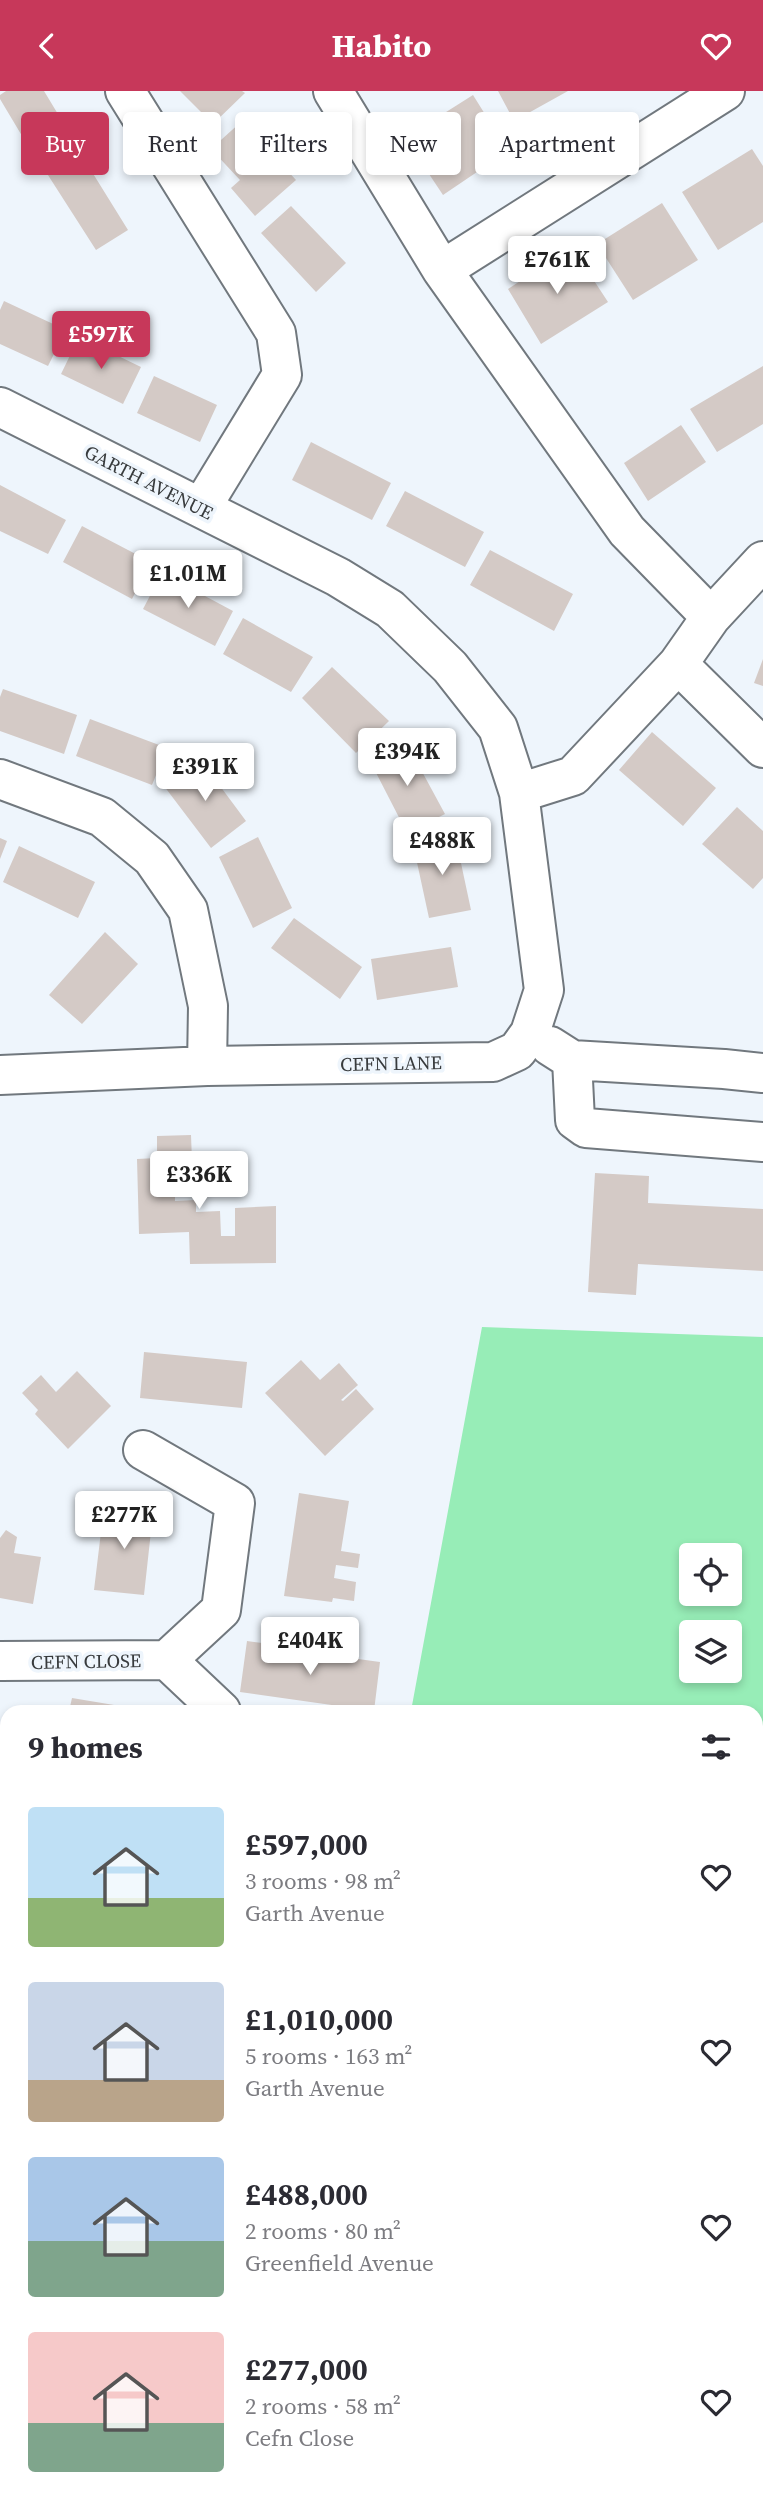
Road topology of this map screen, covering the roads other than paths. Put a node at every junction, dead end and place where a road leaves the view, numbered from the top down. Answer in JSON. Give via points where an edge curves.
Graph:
{"nodes":[{"id":1,"x":125,"y":91,"type":"edge"},
{"id":2,"x":333,"y":91,"type":"edge"},
{"id":3,"x":725,"y":91,"type":"edge"},
{"id":4,"x":442,"y":270,"type":"junction"},
{"id":5,"x":0,"y":407,"type":"edge"},
{"id":6,"x":201,"y":508,"type":"junction"},
{"id":7,"x":763,"y":561,"type":"edge"},
{"id":8,"x":711,"y":617,"type":"junction"},
{"id":9,"x":678,"y":664,"type":"junction"},
{"id":10,"x":763,"y":748,"type":"edge"},
{"id":11,"x":0,"y":779,"type":"edge"},
{"id":12,"x":519,"y":793,"type":"junction"},
{"id":13,"x":530,"y":1033,"type":"junction"},
{"id":14,"x":572,"y":1060,"type":"junction"},
{"id":15,"x":207,"y":1066,"type":"junction"},
{"id":16,"x":763,"y":1073,"type":"edge"},
{"id":17,"x":0,"y":1076,"type":"edge"},
{"id":18,"x":763,"y":1142,"type":"edge"},
{"id":19,"x":143,"y":1450,"type":"dead end"},
{"id":20,"x":167,"y":1660,"type":"junction"},
{"id":21,"x":2,"y":1671,"type":"edge"},
{"id":22,"x":215,"y":1705,"type":"edge"}],
"edges":[{"from":1,"to":6,"type":"street","via":[[276,333],[282,375]]},
{"from":2,"to":4,"type":"street"},
{"from":3,"to":4,"type":"street"},
{"from":4,"to":8,"type":"street","via":[[627,531]]},
{"from":5,"to":6,"type":"street","name":"GARTH AVENUE"},
{"from":6,"to":12,"type":"street","name":"GARTH AVENUE","via":[[338,577],[390,609],[450,667],[498,728]]},
{"from":7,"to":8,"type":"street"},
{"from":8,"to":9,"type":"street"},
{"from":9,"to":10,"type":"street"},
{"from":9,"to":12,"type":"street","via":[[573,776]]},
{"from":11,"to":15,"type":"street","via":[[102,817],[152,858],[188,910],[208,1006]]},
{"from":12,"to":13,"type":"street","name":"GARTH AVENUE","via":[[544,990]]},
{"from":13,"to":14,"type":"street"},
{"from":13,"to":15,"type":"street","name":"CEFN LANE","via":[[517,1051],[493,1062]]},
{"from":14,"to":16,"type":"street"},
{"from":14,"to":18,"type":"street","via":[[575,1120],[586,1128]]},
{"from":15,"to":17,"type":"street","name":"CEFN LANE"},
{"from":19,"to":20,"type":"street","name":"CEFN CLOSE","via":[[235,1503],[221,1610]]},
{"from":20,"to":21,"type":"street","name":"CEFN CLOSE"},
{"from":20,"to":22,"type":"street","name":"CEFN CLOSE"}]}
